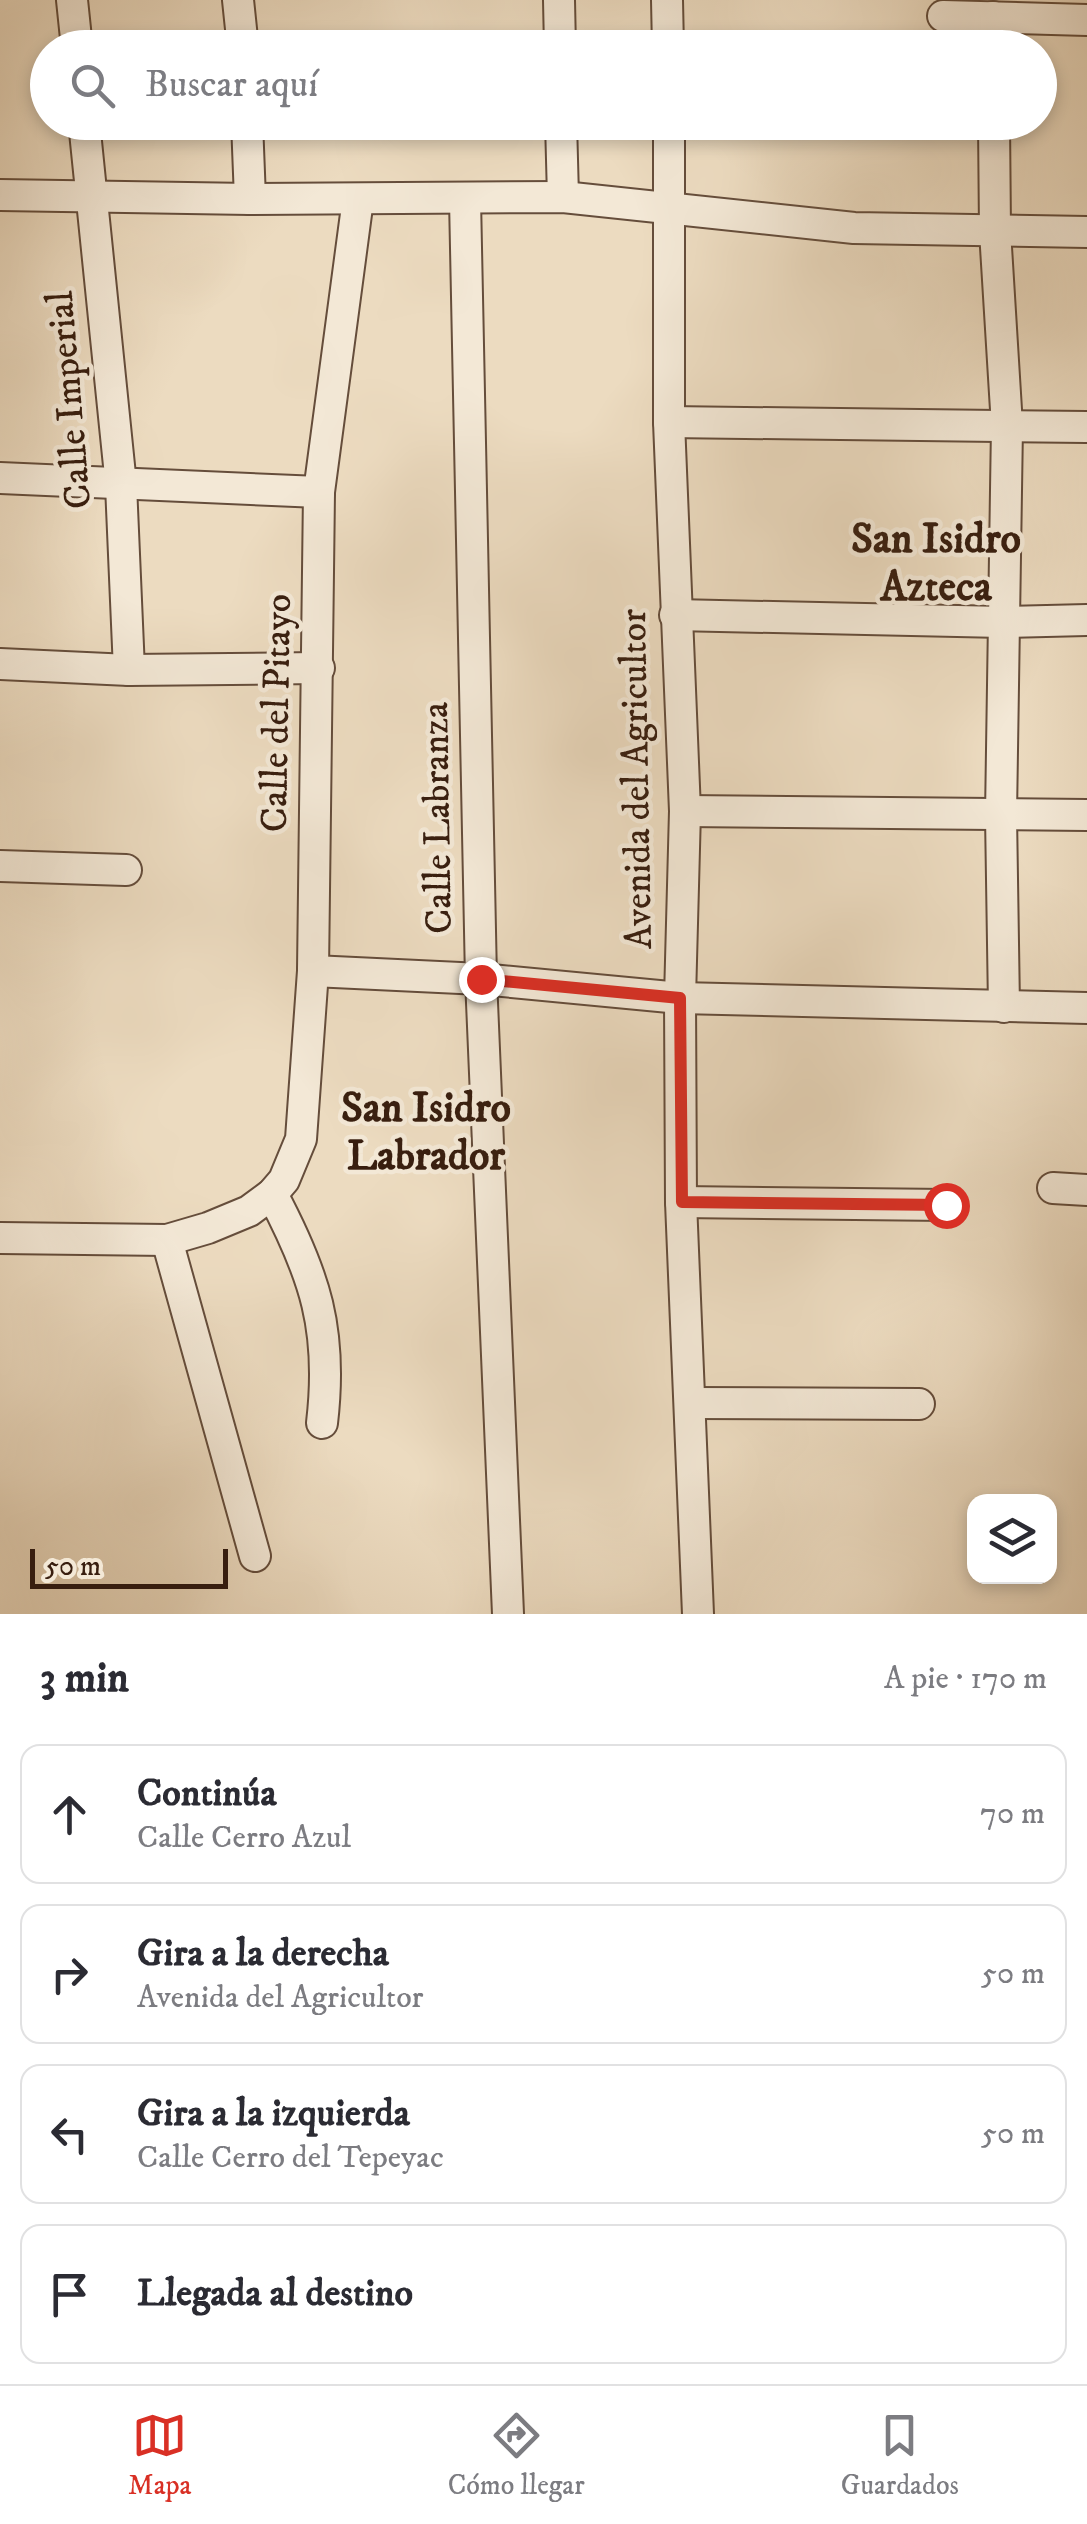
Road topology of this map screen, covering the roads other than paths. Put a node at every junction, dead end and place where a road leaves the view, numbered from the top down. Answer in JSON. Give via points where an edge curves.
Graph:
{"nodes":[{"id":1,"x":72,"y":0,"type":"edge"},
{"id":2,"x":238,"y":0,"type":"edge"},
{"id":3,"x":558,"y":0,"type":"edge"},
{"id":4,"x":666,"y":0,"type":"edge"},
{"id":5,"x":942,"y":16,"type":"dead end"},
{"id":6,"x":1087,"y":20,"type":"edge"},
{"id":7,"x":75,"y":30,"type":"edge"},
{"id":8,"x":241,"y":30,"type":"edge"},
{"id":9,"x":559,"y":30,"type":"edge"},
{"id":10,"x":667,"y":30,"type":"edge"},
{"id":11,"x":988,"y":30,"type":"edge"},
{"id":12,"x":1010,"y":30,"type":"edge"},
{"id":13,"x":86,"y":140,"type":"edge"},
{"id":14,"x":247,"y":140,"type":"edge"},
{"id":15,"x":562,"y":140,"type":"edge"},
{"id":16,"x":670,"y":140,"type":"edge"},
{"id":17,"x":994,"y":140,"type":"edge"},
{"id":18,"x":0,"y":195,"type":"edge"},
{"id":19,"x":91,"y":195,"type":"junction"},
{"id":20,"x":563,"y":196,"type":"junction"},
{"id":21,"x":358,"y":199,"type":"junction"},
{"id":22,"x":465,"y":199,"type":"junction"},
{"id":23,"x":250,"y":200,"type":"junction"},
{"id":24,"x":672,"y":208,"type":"junction"},
{"id":25,"x":996,"y":231,"type":"junction"},
{"id":26,"x":1087,"y":232,"type":"edge"},
{"id":27,"x":668,"y":422,"type":"junction"},
{"id":28,"x":1007,"y":426,"type":"junction"},
{"id":29,"x":1087,"y":427,"type":"edge"},
{"id":30,"x":0,"y":478,"type":"edge"},
{"id":31,"x":120,"y":485,"type":"junction"},
{"id":32,"x":319,"y":492,"type":"junction"},
{"id":33,"x":675,"y":615,"type":"junction"},
{"id":34,"x":1087,"y":620,"type":"edge"},
{"id":35,"x":1003,"y":622,"type":"junction"},
{"id":36,"x":0,"y":664,"type":"edge"},
{"id":37,"x":319,"y":668,"type":"junction"},
{"id":38,"x":129,"y":670,"type":"junction"},
{"id":39,"x":685,"y":811,"type":"junction"},
{"id":40,"x":1002,"y":815,"type":"junction"},
{"id":41,"x":1087,"y":815,"type":"edge"},
{"id":42,"x":0,"y":866,"type":"edge"},
{"id":43,"x":126,"y":870,"type":"dead end"},
{"id":44,"x":313,"y":971,"type":"junction"},
{"id":45,"x":481,"y":979,"type":"junction"},
{"id":46,"x":680,"y":998,"type":"junction"},
{"id":47,"x":1004,"y":1007,"type":"junction"},
{"id":48,"x":1087,"y":1008,"type":"edge"},
{"id":49,"x":1053,"y":1188,"type":"dead end"},
{"id":50,"x":1087,"y":1190,"type":"edge"},
{"id":51,"x":682,"y":1202,"type":"junction"},
{"id":52,"x":260,"y":1203,"type":"junction"},
{"id":53,"x":946,"y":1205,"type":"dead end"},
{"id":54,"x":0,"y":1238,"type":"edge"},
{"id":55,"x":167,"y":1240,"type":"junction"},
{"id":56,"x":692,"y":1403,"type":"junction"},
{"id":57,"x":919,"y":1404,"type":"dead end"},
{"id":58,"x":322,"y":1423,"type":"dead end"},
{"id":59,"x":255,"y":1556,"type":"dead end"},
{"id":60,"x":508,"y":1614,"type":"edge"},
{"id":61,"x":698,"y":1614,"type":"edge"}],
"edges":[{"from":1,"to":7,"type":"street"},
{"from":2,"to":8,"type":"street"},
{"from":3,"to":9,"type":"street"},
{"from":4,"to":10,"type":"street"},
{"from":5,"to":11,"type":"street"},
{"from":6,"to":12,"type":"street"},
{"from":13,"to":19,"type":"street","name":"Calle Imperial"},
{"from":14,"to":23,"type":"street"},
{"from":15,"to":20,"type":"street"},
{"from":16,"to":24,"type":"street","name":"Avenida del Agricultor"},
{"from":17,"to":25,"type":"street"},
{"from":18,"to":19,"type":"street"},
{"from":19,"to":23,"type":"street"},
{"from":19,"to":31,"type":"street","name":"Calle Imperial"},
{"from":20,"to":22,"type":"street"},
{"from":20,"to":24,"type":"street"},
{"from":21,"to":22,"type":"street"},
{"from":21,"to":23,"type":"street"},
{"from":21,"to":32,"type":"street","name":"Calle del Pitayo"},
{"from":22,"to":45,"type":"street","name":"Calle Labranza"},
{"from":24,"to":25,"type":"street","via":[[854,228]]},
{"from":24,"to":27,"type":"street","name":"Avenida del Agricultor"},
{"from":25,"to":26,"type":"street"},
{"from":25,"to":28,"type":"street"},
{"from":27,"to":28,"type":"street"},
{"from":27,"to":33,"type":"street","name":"Avenida del Agricultor"},
{"from":28,"to":29,"type":"street"},
{"from":28,"to":35,"type":"street"},
{"from":30,"to":31,"type":"street"},
{"from":31,"to":32,"type":"street"},
{"from":31,"to":38,"type":"street","name":"Calle Imperial"},
{"from":32,"to":37,"type":"street","name":"Calle del Pitayo"},
{"from":33,"to":35,"type":"street"},
{"from":33,"to":39,"type":"street","name":"Avenida del Agricultor"},
{"from":34,"to":35,"type":"street"},
{"from":35,"to":40,"type":"street"},
{"from":36,"to":38,"type":"street"},
{"from":37,"to":38,"type":"street"},
{"from":37,"to":44,"type":"street","name":"Calle del Pitayo"},
{"from":39,"to":40,"type":"street"},
{"from":39,"to":46,"type":"street","name":"Avenida del Agricultor"},
{"from":40,"to":41,"type":"street"},
{"from":40,"to":47,"type":"street"},
{"from":42,"to":43,"type":"street"},
{"from":44,"to":45,"type":"street"},
{"from":44,"to":52,"type":"street","name":"Calle del Pitayo","via":[[300,1140],[284,1180]]},
{"from":45,"to":46,"type":"street"},
{"from":45,"to":60,"type":"street","name":"Calle Labranza"},
{"from":46,"to":47,"type":"street"},
{"from":46,"to":51,"type":"street","name":"Avenida del Agricultor"},
{"from":47,"to":48,"type":"street"},
{"from":49,"to":50,"type":"street"},
{"from":51,"to":53,"type":"street"},
{"from":51,"to":56,"type":"street","name":"Avenida del Agricultor"},
{"from":52,"to":55,"type":"street"},
{"from":52,"to":58,"type":"street","via":[[302,1252],[320,1313],[326,1362]]},
{"from":54,"to":55,"type":"street"},
{"from":55,"to":59,"type":"street"},
{"from":56,"to":57,"type":"street"},
{"from":56,"to":61,"type":"street","name":"Avenida del Agricultor"}]}
